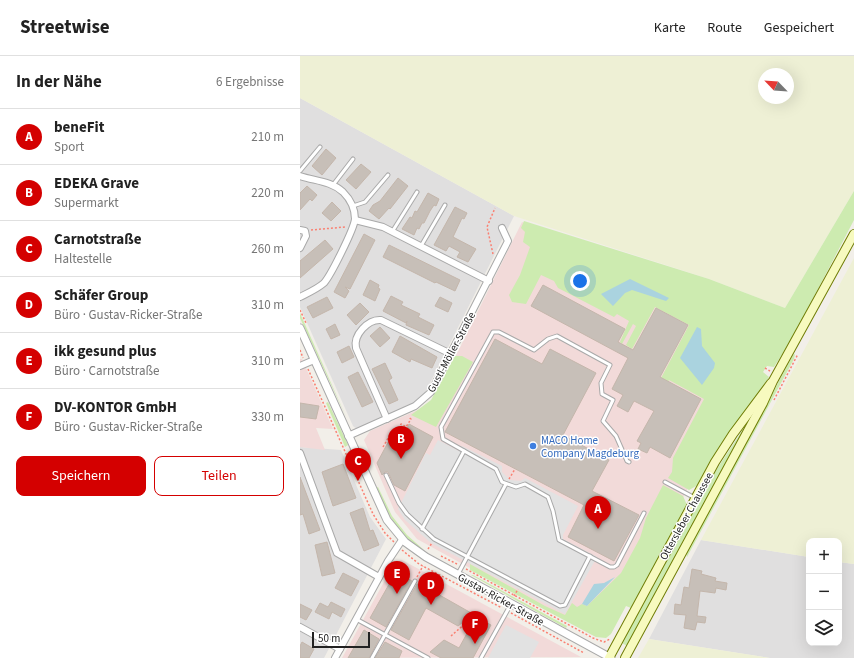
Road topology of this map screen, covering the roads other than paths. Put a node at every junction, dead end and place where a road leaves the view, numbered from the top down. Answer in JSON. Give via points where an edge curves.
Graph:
{"nodes":[{"id":1,"x":320,"y":147,"type":"dead end"},
{"id":2,"x":353,"y":159,"type":"dead end"},
{"id":3,"x":300,"y":171,"type":"edge"},
{"id":4,"x":388,"y":175,"type":"dead end"},
{"id":5,"x":300,"y":176,"type":"edge"},
{"id":6,"x":333,"y":185,"type":"junction"},
{"id":7,"x":417,"y":192,"type":"dead end"},
{"id":8,"x":445,"y":205,"type":"dead end"},
{"id":9,"x":353,"y":206,"type":"junction"},
{"id":10,"x":354,"y":223,"type":"junction"},
{"id":11,"x":502,"y":228,"type":"dead end"},
{"id":12,"x":302,"y":230,"type":"edge"},
{"id":13,"x":392,"y":232,"type":"junction"},
{"id":14,"x":854,"y":234,"type":"edge"},
{"id":15,"x":422,"y":246,"type":"junction"},
{"id":16,"x":300,"y":248,"type":"edge"},
{"id":17,"x":488,"y":281,"type":"junction"},
{"id":18,"x":300,"y":297,"type":"edge"},
{"id":19,"x":304,"y":327,"type":"edge"},
{"id":20,"x":451,"y":354,"type":"junction"},
{"id":21,"x":314,"y":360,"type":"junction"},
{"id":22,"x":303,"y":364,"type":"edge"},
{"id":23,"x":773,"y":381,"type":"junction"},
{"id":24,"x":387,"y":419,"type":"junction"},
{"id":25,"x":348,"y":436,"type":"junction"},
{"id":26,"x":464,"y":451,"type":"junction"},
{"id":27,"x":300,"y":453,"type":"edge"},
{"id":28,"x":629,"y":462,"type":"dead end"},
{"id":29,"x":386,"y":475,"type":"dead end"},
{"id":30,"x":665,"y":482,"type":"dead end"},
{"id":31,"x":506,"y":484,"type":"junction"},
{"id":32,"x":696,"y":498,"type":"junction"},
{"id":33,"x":644,"y":513,"type":"dead end"},
{"id":34,"x":422,"y":529,"type":"junction"},
{"id":35,"x":402,"y":540,"type":"junction"},
{"id":36,"x":590,"y":556,"type":"junction"},
{"id":37,"x":467,"y":557,"type":"junction"},
{"id":38,"x":458,"y":574,"type":"junction"},
{"id":39,"x":379,"y":577,"type":"junction"},
{"id":40,"x":415,"y":581,"type":"road end"},
{"id":41,"x":509,"y":608,"type":"junction"},
{"id":42,"x":356,"y":619,"type":"junction"},
{"id":43,"x":300,"y":627,"type":"edge"},
{"id":44,"x":385,"y":634,"type":"junction"},
{"id":45,"x":340,"y":649,"type":"junction"},
{"id":46,"x":335,"y":658,"type":"edge"},
{"id":47,"x":372,"y":658,"type":"edge"},
{"id":48,"x":428,"y":658,"type":"edge"},
{"id":49,"x":480,"y":658,"type":"edge"},
{"id":50,"x":610,"y":658,"type":"edge"},
{"id":51,"x":625,"y":658,"type":"edge"}],
"edges":[{"from":1,"to":3,"type":"lane"},
{"from":2,"to":6,"type":"lane"},
{"from":4,"to":9,"type":"lane","via":[[365,202]]},
{"from":5,"to":6,"type":"street"},
{"from":6,"to":9,"type":"street","via":[[343,192]]},
{"from":7,"to":13,"type":"lane"},
{"from":8,"to":15,"type":"lane"},
{"from":9,"to":10,"type":"street"},
{"from":10,"to":13,"type":"street","via":[[373,224]]},
{"from":10,"to":18,"type":"street","via":[[325,281]]},
{"from":11,"to":17,"type":"street","name":"Gustl-Möller-Straße","via":[[508,241]]},
{"from":12,"to":16,"type":"street","via":[[306,238]]},
{"from":13,"to":15,"type":"street"},
{"from":14,"to":23,"type":"main road","name":"Ottersleber Chaussee"},
{"from":15,"to":17,"type":"street"},
{"from":17,"to":20,"type":"street","name":"Gustl-Möller-Straße"},
{"from":19,"to":21,"type":"street","name":"Gustav-Ricker-Straße"},
{"from":20,"to":24,"type":"street","name":"Gustl-Möller-Straße","via":[[429,395]]},
{"from":20,"to":24,"type":"street","via":[[379,320],[372,322],[358,334],[356,348]]},
{"from":21,"to":22,"type":"street"},
{"from":21,"to":25,"type":"street","name":"Gustav-Ricker-Straße"},
{"from":23,"to":32,"type":"main road","name":"Ottersleber Chaussee","via":[[733,434]]},
{"from":23,"to":51,"type":"main road","name":"Ottersleber Chaussee"},
{"from":24,"to":25,"type":"street","name":"Gustl-Möller-Straße"},
{"from":25,"to":35,"type":"street","name":"Gustav-Ricker-Straße","via":[[383,512]]},
{"from":26,"to":28,"type":"lane","via":[[443,439],[441,427],[491,334],[496,331],[534,350],[548,339],[557,336],[610,365],[601,383],[602,394],[613,400],[603,421],[616,436]]},
{"from":26,"to":31,"type":"lane","via":[[496,468],[502,482]]},
{"from":26,"to":34,"type":"lane"},
{"from":27,"to":39,"type":"street","via":[[338,553]]},
{"from":29,"to":34,"type":"lane","via":[[399,503]]},
{"from":30,"to":32,"type":"lane"},
{"from":31,"to":36,"type":"lane","via":[[516,487],[525,484],[545,494],[553,512],[559,540]]},
{"from":31,"to":37,"type":"lane"},
{"from":32,"to":50,"type":"main road","name":"Ottersleber Chaussee"},
{"from":33,"to":36,"type":"lane","via":[[616,566],[610,567]]},
{"from":34,"to":37,"type":"lane","via":[[434,539]]},
{"from":35,"to":38,"type":"street","name":"Gustav-Ricker-Straße","via":[[419,553]]},
{"from":35,"to":39,"type":"street"},
{"from":36,"to":37,"type":"lane","via":[[562,607]]},
{"from":37,"to":38,"type":"lane"},
{"from":38,"to":41,"type":"street","name":"Gustav-Ricker-Straße"},
{"from":39,"to":42,"type":"street"},
{"from":40,"to":44,"type":"lane"},
{"from":41,"to":49,"type":"lane"},
{"from":41,"to":50,"type":"street","name":"Gustav-Ricker-Straße"},
{"from":42,"to":44,"type":"lane"},
{"from":42,"to":45,"type":"street"},
{"from":43,"to":45,"type":"street"},
{"from":44,"to":47,"type":"lane"},
{"from":44,"to":48,"type":"lane"},
{"from":45,"to":46,"type":"street"}]}
